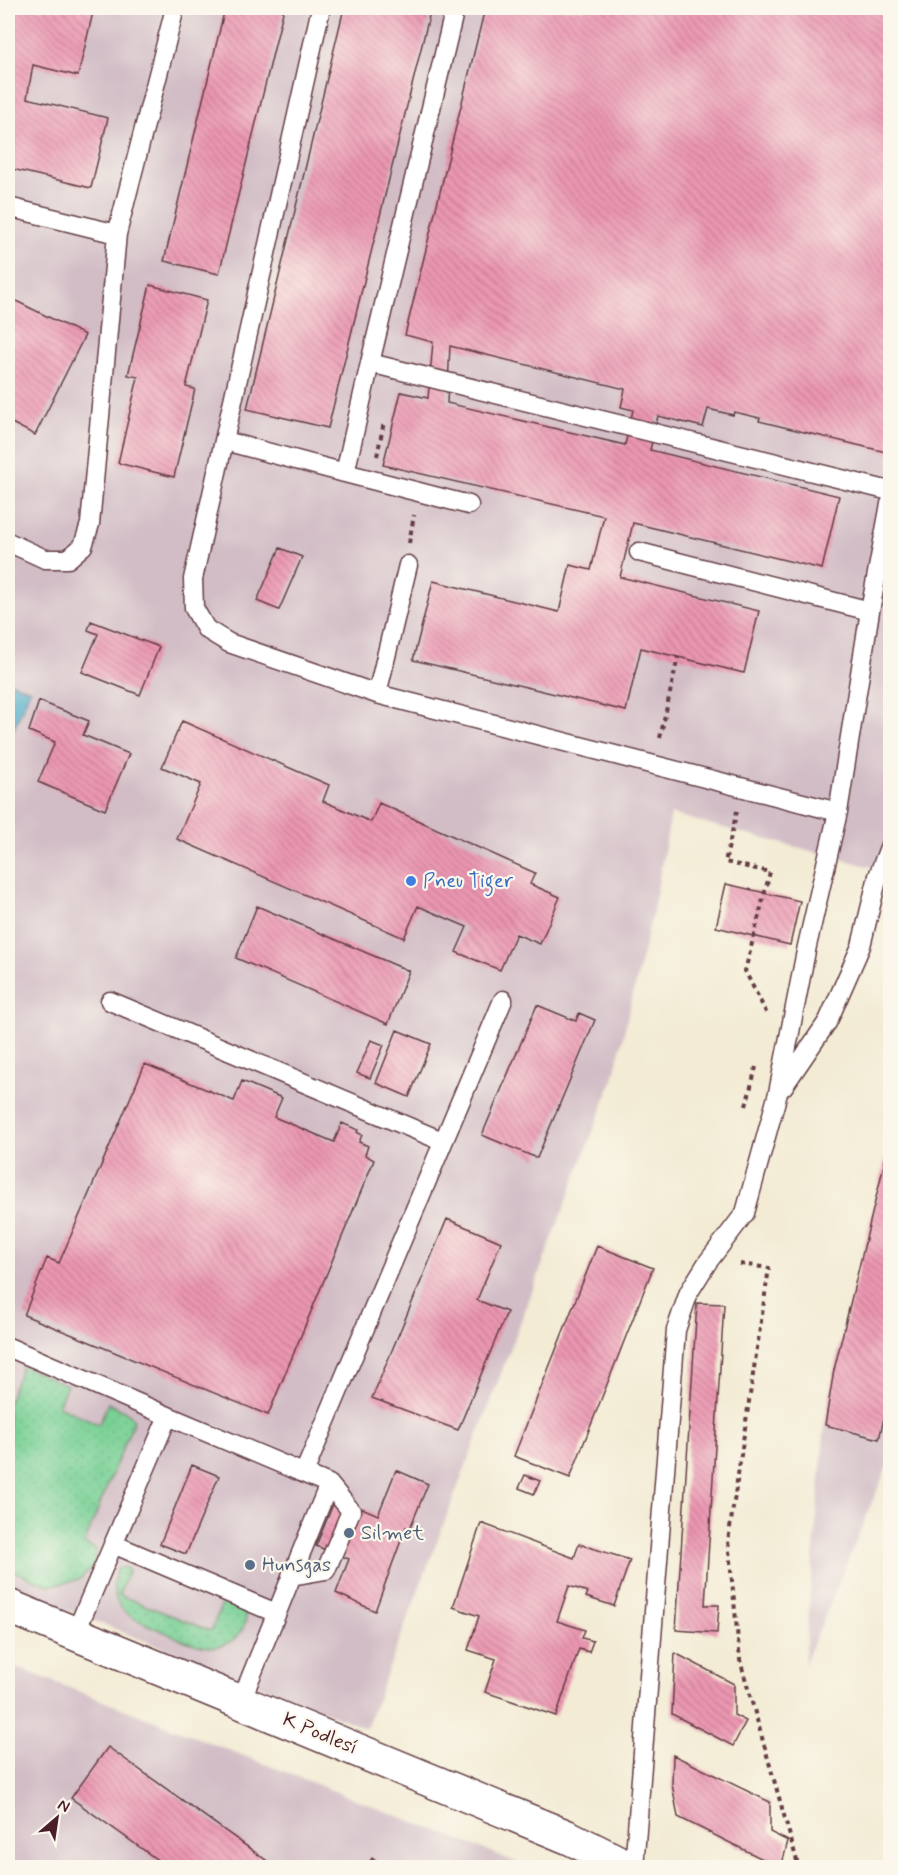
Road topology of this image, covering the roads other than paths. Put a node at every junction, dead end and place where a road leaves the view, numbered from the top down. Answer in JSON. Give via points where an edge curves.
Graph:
{"nodes":[{"id":1,"x":175,"y":8,"type":"edge"},
{"id":2,"x":321,"y":8,"type":"edge"},
{"id":3,"x":455,"y":8,"type":"edge"},
{"id":4,"x":8,"y":207,"type":"edge"},
{"id":5,"x":117,"y":234,"type":"junction"},
{"id":6,"x":370,"y":363,"type":"junction"},
{"id":7,"x":225,"y":441,"type":"junction"},
{"id":8,"x":345,"y":473,"type":"junction"},
{"id":9,"x":891,"y":491,"type":"edge"},
{"id":10,"x":891,"y":504,"type":"edge"},
{"id":11,"x":469,"y":505,"type":"dead end"},
{"id":12,"x":8,"y":542,"type":"edge"},
{"id":13,"x":639,"y":552,"type":"dead end"},
{"id":14,"x":408,"y":565,"type":"dead end"},
{"id":15,"x":870,"y":611,"type":"junction"},
{"id":16,"x":377,"y":694,"type":"junction"},
{"id":17,"x":838,"y":812,"type":"junction"},
{"id":18,"x":891,"y":845,"type":"edge"},
{"id":19,"x":503,"y":1000,"type":"dead end"},
{"id":20,"x":110,"y":1001,"type":"dead end"},
{"id":21,"x":778,"y":1093,"type":"junction"},
{"id":22,"x":442,"y":1141,"type":"junction"},
{"id":23,"x":8,"y":1347,"type":"edge"},
{"id":24,"x":168,"y":1416,"type":"junction"},
{"id":25,"x":304,"y":1473,"type":"junction"},
{"id":26,"x":329,"y":1484,"type":"junction"},
{"id":27,"x":113,"y":1544,"type":"junction"},
{"id":28,"x":291,"y":1576,"type":"junction"},
{"id":29,"x":8,"y":1606,"type":"edge"},
{"id":30,"x":276,"y":1613,"type":"junction"},
{"id":31,"x":75,"y":1634,"type":"junction"},
{"id":32,"x":241,"y":1701,"type":"junction"},
{"id":33,"x":632,"y":1868,"type":"edge"}],
"edges":[{"from":1,"to":5,"type":"lane"},
{"from":2,"to":7,"type":"lane"},
{"from":3,"to":6,"type":"lane"},
{"from":4,"to":5,"type":"lane"},
{"from":5,"to":12,"type":"lane","via":[[90,524],[83,546],[68,559],[45,559]]},
{"from":6,"to":8,"type":"lane"},
{"from":6,"to":9,"type":"lane"},
{"from":7,"to":8,"type":"lane"},
{"from":7,"to":16,"type":"lane","via":[[193,579],[194,608],[206,629],[229,643]]},
{"from":8,"to":11,"type":"lane"},
{"from":10,"to":15,"type":"lane"},
{"from":13,"to":15,"type":"lane"},
{"from":14,"to":16,"type":"lane"},
{"from":15,"to":17,"type":"lane"},
{"from":16,"to":17,"type":"lane"},
{"from":17,"to":21,"type":"lane"},
{"from":18,"to":21,"type":"lane","via":[[878,876],[861,946],[828,1021]]},
{"from":19,"to":22,"type":"lane"},
{"from":20,"to":22,"type":"lane"},
{"from":21,"to":33,"type":"lane","via":[[745,1213],[689,1292],[676,1330]]},
{"from":22,"to":25,"type":"lane"},
{"from":23,"to":24,"type":"lane"},
{"from":24,"to":25,"type":"lane"},
{"from":24,"to":27,"type":"lane"},
{"from":25,"to":26,"type":"lane"},
{"from":26,"to":28,"type":"lane"},
{"from":26,"to":28,"type":"lane","via":[[351,1511],[326,1570]]},
{"from":27,"to":30,"type":"lane"},
{"from":27,"to":31,"type":"lane"},
{"from":28,"to":30,"type":"lane"},
{"from":29,"to":31,"type":"street","name":"K Podlesí"},
{"from":30,"to":32,"type":"lane"},
{"from":31,"to":32,"type":"street","name":"K Podlesí"},
{"from":32,"to":33,"type":"street","name":"K Podlesí","via":[[570,1838]]}]}
